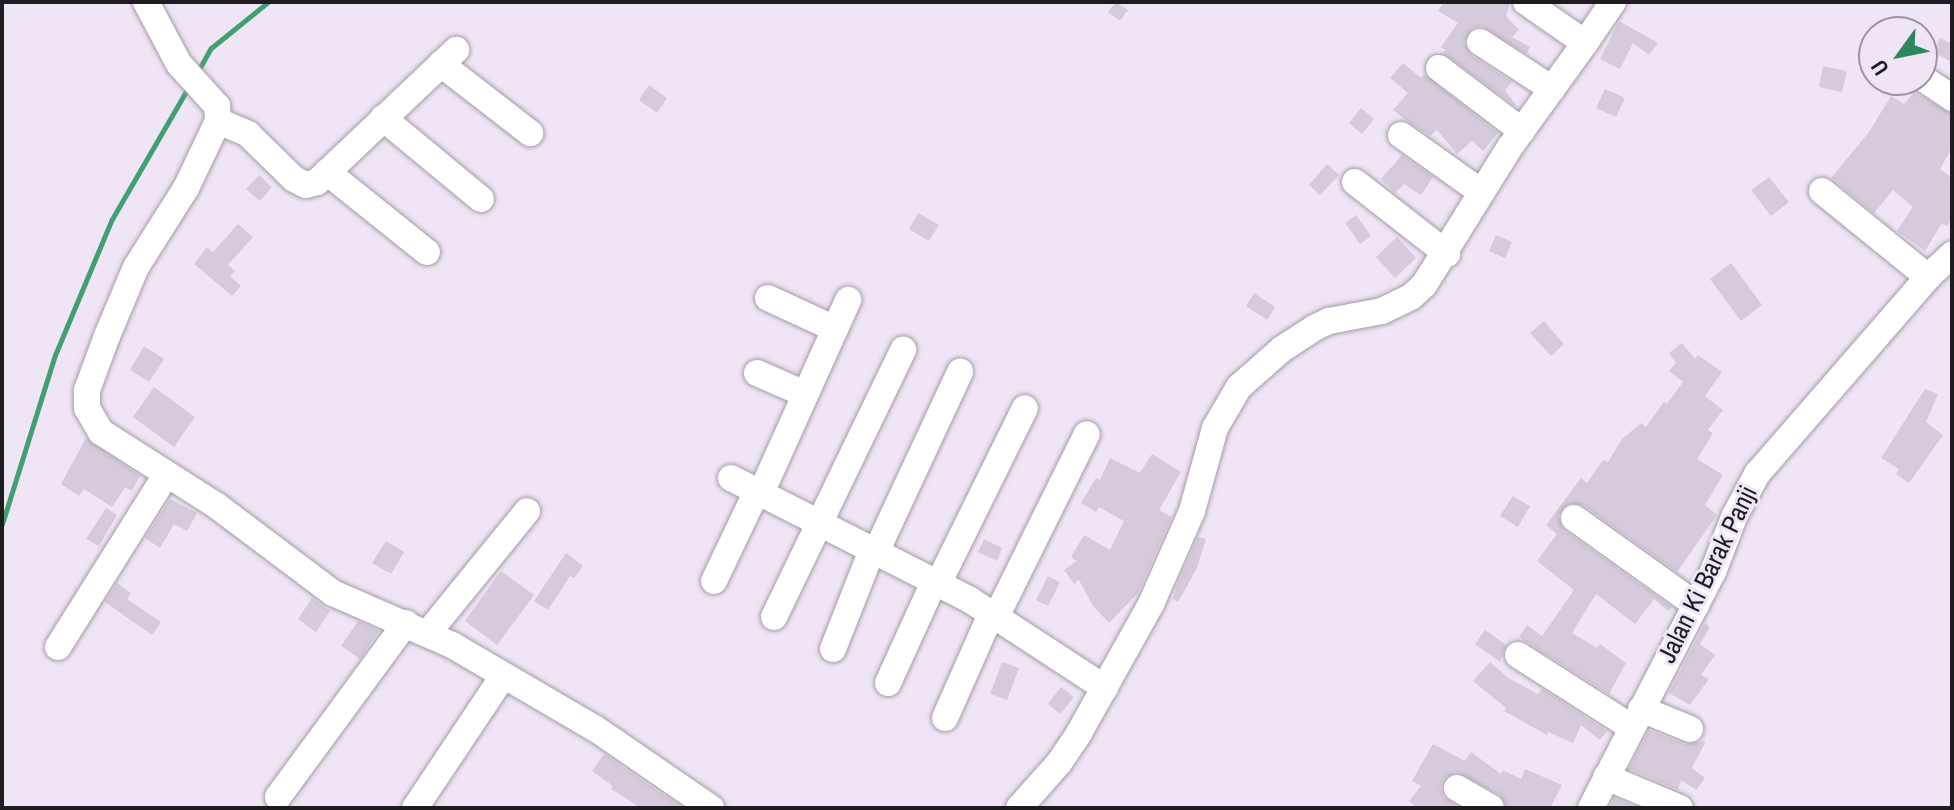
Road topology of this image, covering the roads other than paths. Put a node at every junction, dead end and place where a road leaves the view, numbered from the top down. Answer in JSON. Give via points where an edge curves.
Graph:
{"nodes":[{"id":1,"x":146,"y":2,"type":"edge"},
{"id":2,"x":1526,"y":2,"type":"edge"},
{"id":3,"x":1613,"y":2,"type":"edge"},
{"id":4,"x":1480,"y":42,"type":"dead end"},
{"id":5,"x":1585,"y":43,"type":"junction"},
{"id":6,"x":1439,"y":68,"type":"dead end"},
{"id":7,"x":1552,"y":89,"type":"junction"},
{"id":8,"x":214,"y":108,"type":"junction"},
{"id":9,"x":383,"y":118,"type":"junction"},
{"id":10,"x":1522,"y":131,"type":"junction"},
{"id":11,"x":530,"y":133,"type":"dead end"},
{"id":12,"x":1401,"y":135,"type":"dead end"},
{"id":13,"x":327,"y":172,"type":"junction"},
{"id":14,"x":1355,"y":182,"type":"dead end"},
{"id":15,"x":1822,"y":191,"type":"dead end"},
{"id":16,"x":1481,"y":192,"type":"junction"},
{"id":17,"x":481,"y":199,"type":"dead end"},
{"id":18,"x":427,"y":252,"type":"dead end"},
{"id":19,"x":1447,"y":254,"type":"junction"},
{"id":20,"x":1952,"y":255,"type":"edge"},
{"id":21,"x":1928,"y":277,"type":"junction"},
{"id":22,"x":768,"y":298,"type":"dead end"},
{"id":23,"x":848,"y":300,"type":"dead end"},
{"id":24,"x":835,"y":329,"type":"junction"},
{"id":25,"x":903,"y":350,"type":"dead end"},
{"id":26,"x":960,"y":372,"type":"dead end"},
{"id":27,"x":757,"y":373,"type":"dead end"},
{"id":28,"x":805,"y":394,"type":"junction"},
{"id":29,"x":1025,"y":408,"type":"dead end"},
{"id":30,"x":1087,"y":434,"type":"dead end"},
{"id":31,"x":166,"y":475,"type":"junction"},
{"id":32,"x":731,"y":478,"type":"dead end"},
{"id":33,"x":759,"y":492,"type":"junction"},
{"id":34,"x":527,"y":511,"type":"dead end"},
{"id":35,"x":1574,"y":518,"type":"dead end"},
{"id":36,"x":817,"y":522,"type":"junction"},
{"id":37,"x":874,"y":551,"type":"junction"},
{"id":38,"x":714,"y":581,"type":"dead end"},
{"id":39,"x":936,"y":583,"type":"junction"},
{"id":40,"x":1696,"y":605,"type":"junction"},
{"id":41,"x":994,"y":615,"type":"junction"},
{"id":42,"x":774,"y":617,"type":"dead end"},
{"id":43,"x":417,"y":628,"type":"junction"},
{"id":44,"x":58,"y":647,"type":"dead end"},
{"id":45,"x":833,"y":649,"type":"dead end"},
{"id":46,"x":1518,"y":655,"type":"dead end"},
{"id":47,"x":503,"y":676,"type":"junction"},
{"id":48,"x":888,"y":683,"type":"dead end"},
{"id":49,"x":1105,"y":688,"type":"junction"},
{"id":50,"x":945,"y":718,"type":"dead end"},
{"id":51,"x":1636,"y":718,"type":"junction"},
{"id":52,"x":1690,"y":729,"type":"dead end"},
{"id":53,"x":1606,"y":777,"type":"junction"},
{"id":54,"x":1457,"y":788,"type":"dead end"},
{"id":55,"x":278,"y":797,"type":"dead end"},
{"id":56,"x":415,"y":808,"type":"edge"},
{"id":57,"x":711,"y":808,"type":"edge"},
{"id":58,"x":1019,"y":808,"type":"edge"},
{"id":59,"x":1491,"y":808,"type":"edge"},
{"id":60,"x":1591,"y":808,"type":"edge"},
{"id":61,"x":1680,"y":808,"type":"edge"}],
"edges":[{"from":1,"to":8,"type":"street","via":[[179,64]]},
{"from":2,"to":5,"type":"street"},
{"from":3,"to":5,"type":"street"},
{"from":4,"to":7,"type":"street"},
{"from":5,"to":7,"type":"street"},
{"from":6,"to":10,"type":"street"},
{"from":7,"to":10,"type":"street"},
{"from":8,"to":13,"type":"street","via":[[294,179],[306,185]]},
{"from":8,"to":31,"type":"street","via":[[186,188],[136,267],[87,390],[87,408],[101,432]]},
{"from":9,"to":11,"type":"street","via":[[448,57]]},
{"from":9,"to":13,"type":"street"},
{"from":9,"to":17,"type":"street"},
{"from":10,"to":16,"type":"street"},
{"from":12,"to":16,"type":"street"},
{"from":13,"to":18,"type":"street"},
{"from":14,"to":19,"type":"street"},
{"from":15,"to":21,"type":"street"},
{"from":16,"to":19,"type":"street"},
{"from":19,"to":49,"type":"street","via":[[1411,297],[1382,311],[1314,328],[1239,387],[1210,442],[1192,511],[1172,560]]},
{"from":20,"to":21,"type":"street","name":"Jalan Ki Barak Panji"},
{"from":21,"to":40,"type":"street","name":"Jalan Ki Barak Panji","via":[[1757,474]]},
{"from":22,"to":24,"type":"street"},
{"from":23,"to":24,"type":"street"},
{"from":24,"to":28,"type":"street"},
{"from":25,"to":36,"type":"street"},
{"from":26,"to":37,"type":"street"},
{"from":27,"to":28,"type":"street"},
{"from":28,"to":33,"type":"street"},
{"from":29,"to":39,"type":"street"},
{"from":30,"to":41,"type":"street"},
{"from":31,"to":43,"type":"street","via":[[217,506],[333,593]]},
{"from":31,"to":44,"type":"street"},
{"from":32,"to":33,"type":"street"},
{"from":33,"to":36,"type":"street"},
{"from":33,"to":38,"type":"street"},
{"from":34,"to":43,"type":"street"},
{"from":35,"to":40,"type":"street"},
{"from":36,"to":37,"type":"street"},
{"from":36,"to":42,"type":"street"},
{"from":37,"to":39,"type":"street"},
{"from":37,"to":45,"type":"street"},
{"from":39,"to":41,"type":"street"},
{"from":39,"to":48,"type":"street"},
{"from":40,"to":51,"type":"street","name":"Jalan Ki Barak Panji"},
{"from":41,"to":49,"type":"street"},
{"from":41,"to":50,"type":"street"},
{"from":43,"to":47,"type":"street"},
{"from":43,"to":55,"type":"street"},
{"from":46,"to":51,"type":"street"},
{"from":47,"to":56,"type":"street"},
{"from":47,"to":57,"type":"street","via":[[616,742]]},
{"from":49,"to":58,"type":"street","via":[[1059,763]]},
{"from":51,"to":52,"type":"street"},
{"from":51,"to":53,"type":"street","name":"Jalan Ki Barak Panji"},
{"from":53,"to":60,"type":"street","name":"Jalan Ki Barak Panji"},
{"from":53,"to":61,"type":"street"},
{"from":54,"to":59,"type":"street"}]}
